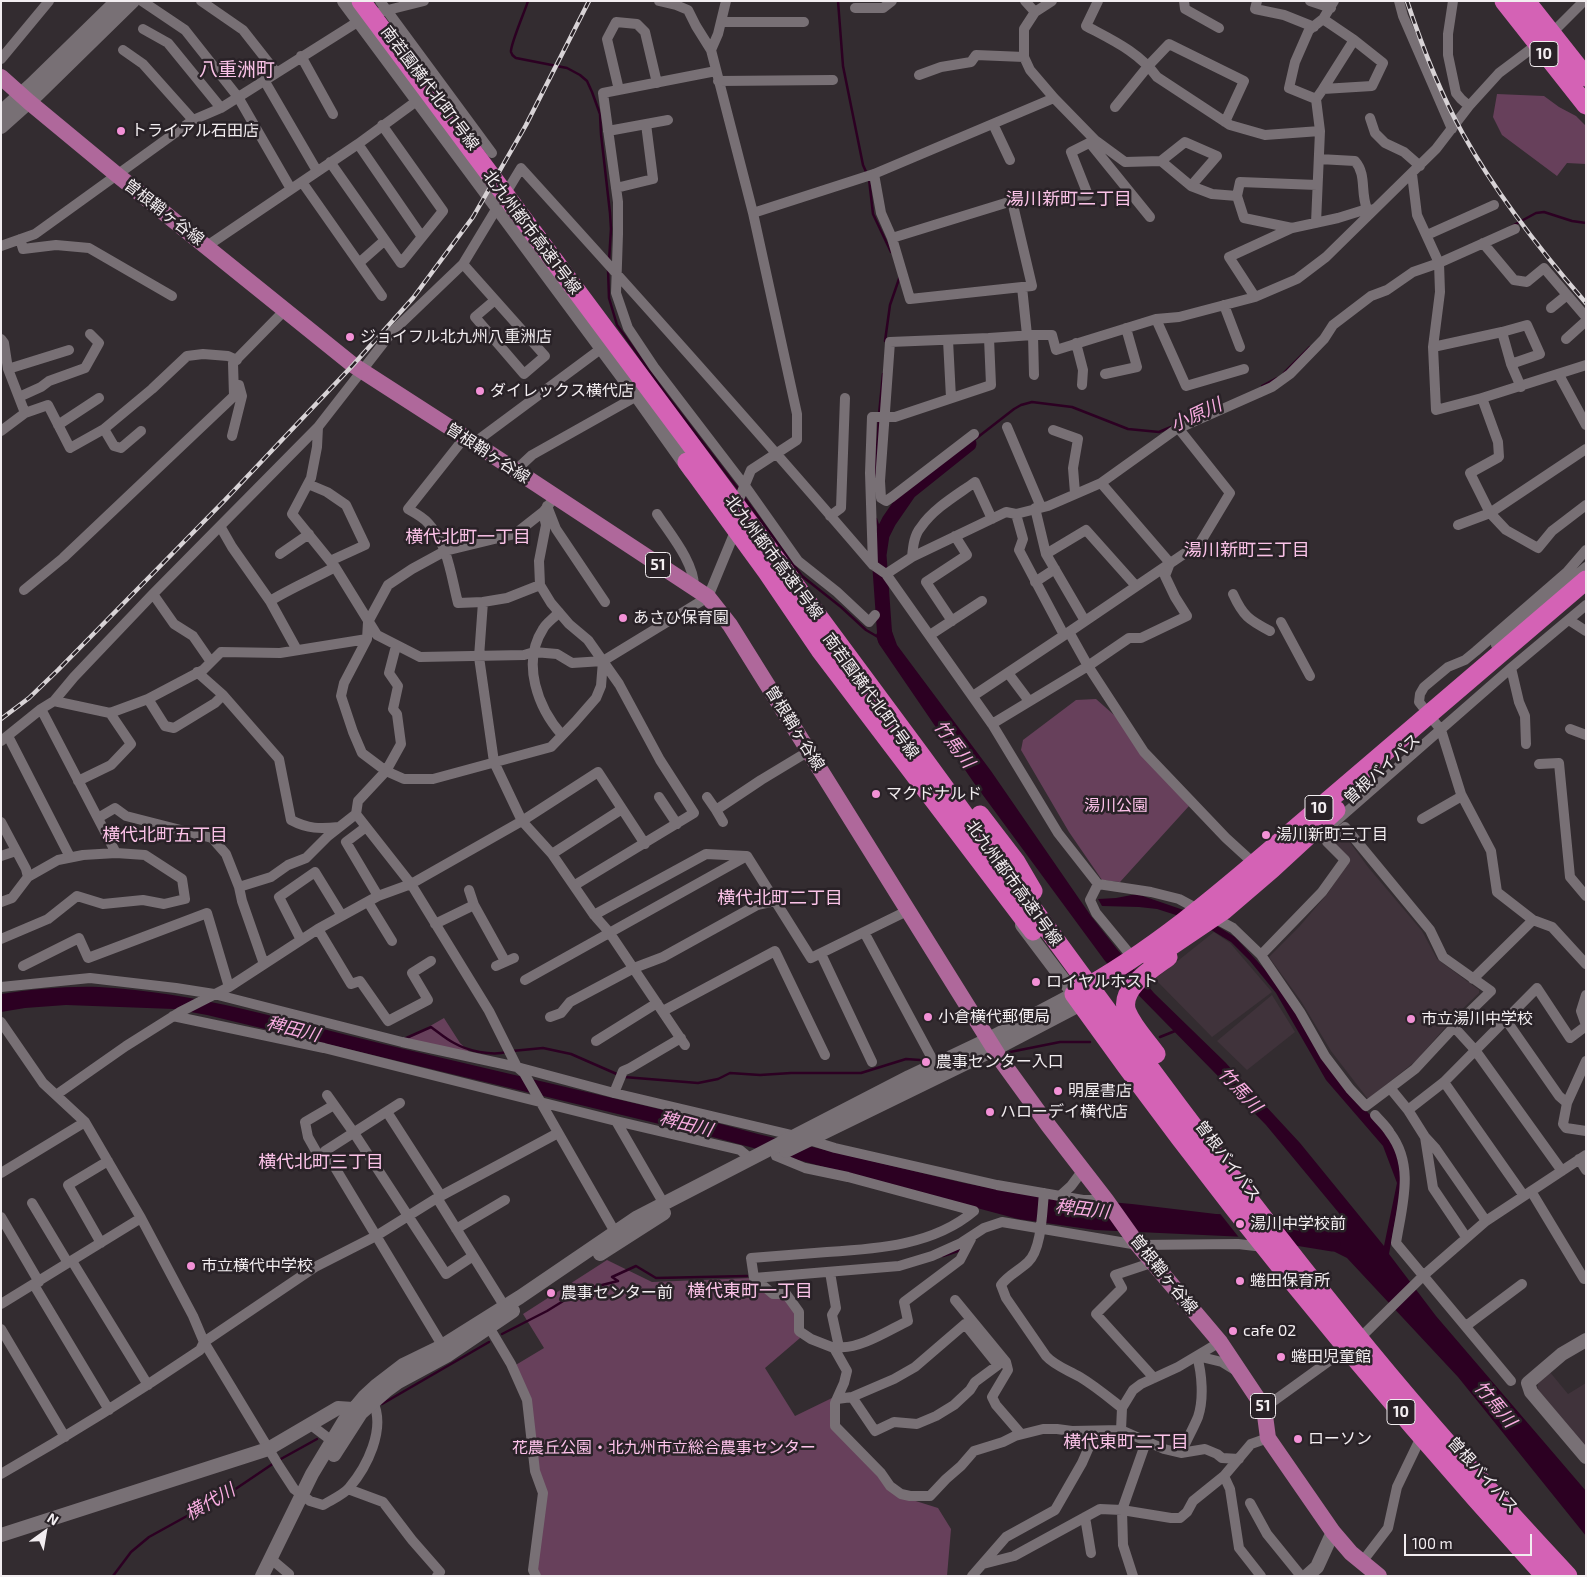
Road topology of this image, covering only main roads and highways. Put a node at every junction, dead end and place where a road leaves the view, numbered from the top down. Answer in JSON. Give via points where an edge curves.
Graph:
{"nodes":[{"id":1,"x":349,"y":1,"type":"edge"},
{"id":2,"x":1504,"y":1,"type":"edge"},
{"id":3,"x":1526,"y":1,"type":"edge"},
{"id":4,"x":366,"y":5,"type":"edge"},
{"id":5,"x":1544,"y":40,"type":"junction"},
{"id":6,"x":1,"y":77,"type":"edge"},
{"id":7,"x":1586,"y":77,"type":"edge"},
{"id":8,"x":1586,"y":105,"type":"edge"},
{"id":9,"x":767,"y":572,"type":"junction"},
{"id":10,"x":792,"y":580,"type":"junction"},
{"id":11,"x":1584,"y":586,"type":"edge"},
{"id":12,"x":1432,"y":718,"type":"junction"},
{"id":13,"x":1212,"y":906,"type":"junction"},
{"id":14,"x":1033,"y":940,"type":"road end"},
{"id":15,"x":1070,"y":949,"type":"road end"},
{"id":16,"x":1111,"y":981,"type":"junction"},
{"id":17,"x":1232,"y":1166,"type":"junction"},
{"id":18,"x":1222,"y":1192,"type":"junction"},
{"id":19,"x":1369,"y":1570,"type":"edge"},
{"id":20,"x":1545,"y":1576,"type":"edge"},
{"id":21,"x":1552,"y":1576,"type":"edge"},
{"id":22,"x":1568,"y":1576,"type":"edge"},
{"id":23,"x":1576,"y":1576,"type":"edge"}],
"edges":[{"from":1,"to":9,"type":"highway","name":"北九州都市高速1号線"},
{"from":2,"to":5,"type":"highway","number":"10"},
{"from":3,"to":5,"type":"highway","number":"10"},
{"from":4,"to":10,"type":"highway","name":"北九州都市高速1号線"},
{"from":5,"to":7,"type":"highway","number":"10"},
{"from":5,"to":8,"type":"highway","number":"10"},
{"from":6,"to":19,"type":"main road","name":"曽根鞘ヶ谷線","number":"51","via":[[353,365],[516,470],[548,505],[708,597],[730,625],[1003,1063],[1137,1242],[1220,1342],[1264,1408],[1268,1438],[1333,1532]]},
{"from":9,"to":14,"type":"highway","via":[[828,644],[997,873]]},
{"from":9,"to":21,"type":"highway","name":"北九州都市高速1号線","via":[[820,650],[1286,1267],[1421,1431]]},
{"from":10,"to":15,"type":"highway","via":[[881,685],[1016,862]]},
{"from":10,"to":22,"type":"highway","name":"北九州都市高速1号線","via":[[1090,987],[1297,1262],[1431,1424]]},
{"from":11,"to":12,"type":"highway","name":"曽根バイパス","number":"10"},
{"from":12,"to":13,"type":"highway","name":"曽根バイパス","number":"10"},
{"from":12,"to":13,"type":"highway","name":"曽根バイパス","number":"10","via":[[1284,858]]},
{"from":13,"to":16,"type":"highway","via":[[1195,926]]},
{"from":16,"to":17,"type":"highway","name":"曽根バイパス","number":"10"},
{"from":16,"to":17,"type":"highway","via":[[1130,1018],[1211,1131]]},
{"from":16,"to":18,"type":"highway","name":"曽根バイパス","number":"10","via":[[1098,1005],[1163,1094]]},
{"from":16,"to":18,"type":"highway","name":"曽根バイパス","number":"10","via":[[1094,1021]]},
{"from":17,"to":23,"type":"highway","name":"曽根バイパス","number":"10","via":[[1362,1336]]},
{"from":18,"to":20,"type":"highway","name":"曽根バイパス","number":"10","via":[[1291,1282],[1421,1437]]}]}
